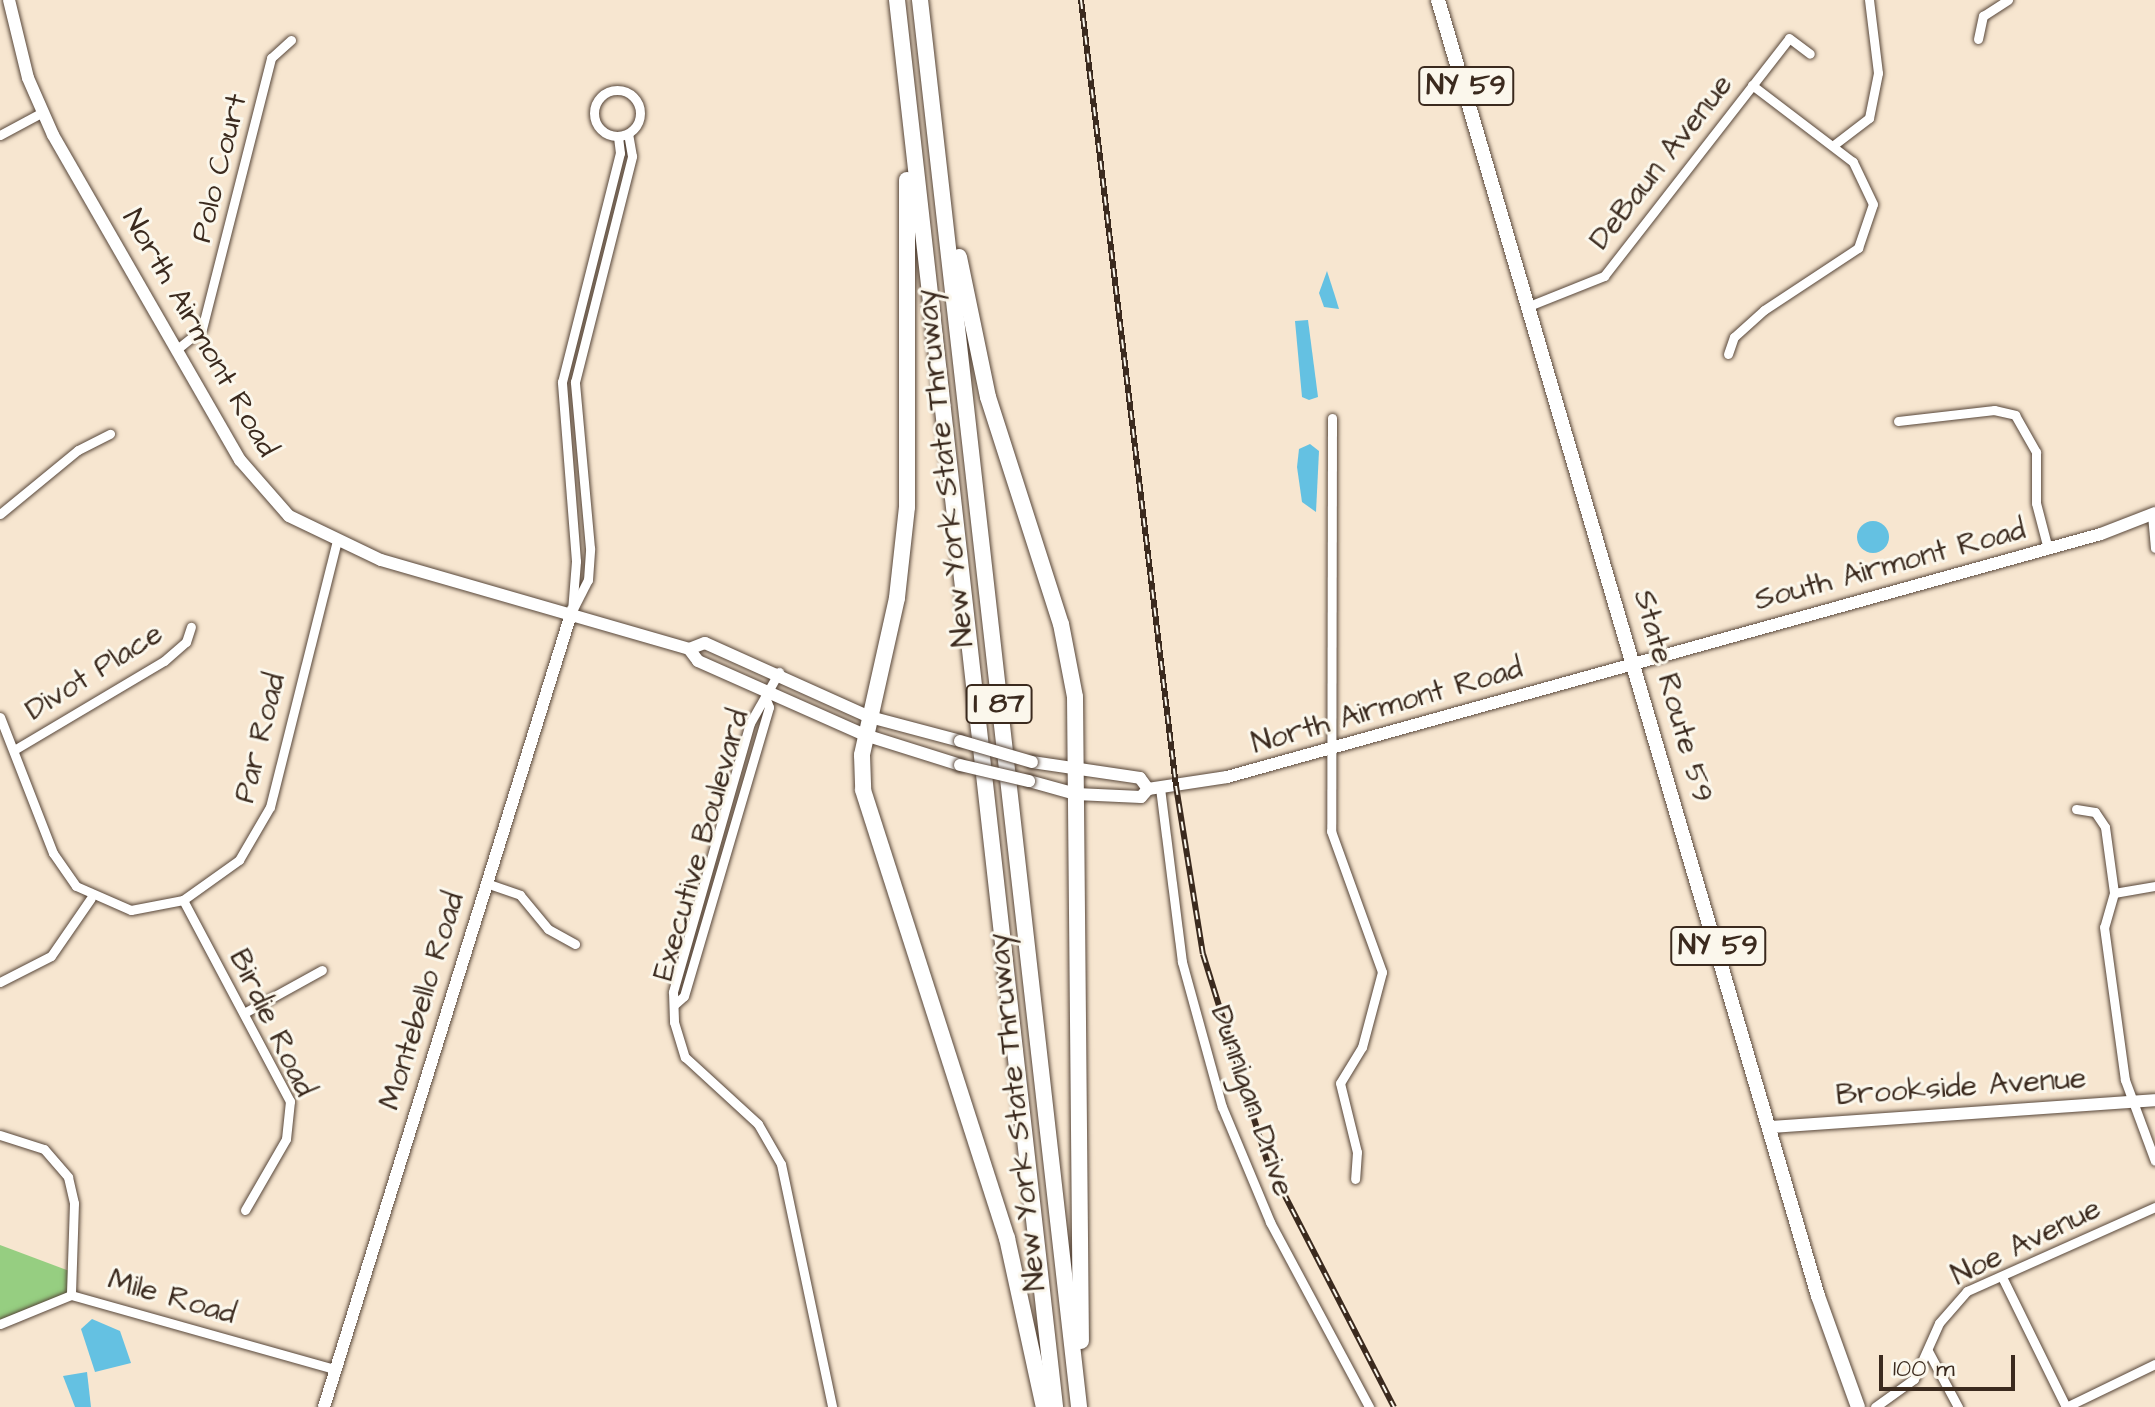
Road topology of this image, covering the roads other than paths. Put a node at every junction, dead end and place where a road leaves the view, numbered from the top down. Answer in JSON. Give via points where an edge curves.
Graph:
{"nodes":[{"id":1,"x":9,"y":0,"type":"edge"},
{"id":2,"x":897,"y":0,"type":"edge"},
{"id":3,"x":920,"y":0,"type":"edge"},
{"id":4,"x":1438,"y":0,"type":"edge"},
{"id":5,"x":1869,"y":0,"type":"edge"},
{"id":6,"x":2008,"y":0,"type":"edge"},
{"id":7,"x":923,"y":26,"type":"junction"},
{"id":8,"x":900,"y":28,"type":"junction"},
{"id":9,"x":1978,"y":39,"type":"dead end"},
{"id":10,"x":291,"y":40,"type":"dead end"},
{"id":11,"x":1810,"y":54,"type":"dead end"},
{"id":12,"x":1752,"y":85,"type":"junction"},
{"id":13,"x":41,"y":113,"type":"junction"},
{"id":14,"x":0,"y":135,"type":"edge"},
{"id":15,"x":623,"y":135,"type":"junction"},
{"id":16,"x":1835,"y":144,"type":"junction"},
{"id":17,"x":598,"y":235,"type":"junction"},
{"id":18,"x":609,"y":239,"type":"junction"},
{"id":19,"x":1529,"y":306,"type":"junction"},
{"id":20,"x":176,"y":350,"type":"junction"},
{"id":21,"x":1728,"y":354,"type":"dead end"},
{"id":22,"x":562,"y":382,"type":"junction"},
{"id":23,"x":575,"y":384,"type":"junction"},
{"id":24,"x":1332,"y":418,"type":"dead end"},
{"id":25,"x":1898,"y":421,"type":"dead end"},
{"id":26,"x":110,"y":434,"type":"dead end"},
{"id":27,"x":577,"y":472,"type":"junction"},
{"id":28,"x":0,"y":514,"type":"edge"},
{"id":29,"x":2153,"y":514,"type":"edge"},
{"id":30,"x":336,"y":544,"type":"junction"},
{"id":31,"x":2155,"y":548,"type":"edge"},
{"id":32,"x":2048,"y":549,"type":"junction"},
{"id":33,"x":572,"y":611,"type":"junction"},
{"id":34,"x":191,"y":627,"type":"dead end"},
{"id":35,"x":689,"y":649,"type":"junction"},
{"id":36,"x":1637,"y":664,"type":"junction"},
{"id":37,"x":779,"y":672,"type":"junction"},
{"id":38,"x":767,"y":693,"type":"junction"},
{"id":39,"x":0,"y":717,"type":"edge"},
{"id":40,"x":870,"y":717,"type":"junction"},
{"id":41,"x":865,"y":735,"type":"junction"},
{"id":42,"x":1331,"y":748,"type":"junction"},
{"id":43,"x":14,"y":750,"type":"junction"},
{"id":44,"x":1077,"y":770,"type":"junction"},
{"id":45,"x":1154,"y":788,"type":"junction"},
{"id":46,"x":1076,"y":794,"type":"junction"},
{"id":47,"x":2076,"y":809,"type":"dead end"},
{"id":48,"x":486,"y":883,"type":"junction"},
{"id":49,"x":2155,"y":886,"type":"edge"},
{"id":50,"x":2114,"y":893,"type":"junction"},
{"id":51,"x":91,"y":898,"type":"junction"},
{"id":52,"x":183,"y":900,"type":"junction"},
{"id":53,"x":575,"y":944,"type":"dead end"},
{"id":54,"x":322,"y":970,"type":"dead end"},
{"id":55,"x":0,"y":982,"type":"edge"},
{"id":56,"x":244,"y":1013,"type":"junction"},
{"id":57,"x":2155,"y":1100,"type":"edge"},
{"id":58,"x":2130,"y":1101,"type":"junction"},
{"id":59,"x":1770,"y":1127,"type":"junction"},
{"id":60,"x":0,"y":1135,"type":"edge"},
{"id":61,"x":2155,"y":1161,"type":"edge"},
{"id":62,"x":1355,"y":1179,"type":"dead end"},
{"id":63,"x":2155,"y":1207,"type":"edge"},
{"id":64,"x":245,"y":1210,"type":"dead end"},
{"id":65,"x":2002,"y":1277,"type":"junction"},
{"id":66,"x":71,"y":1295,"type":"junction"},
{"id":67,"x":0,"y":1324,"type":"edge"},
{"id":68,"x":1928,"y":1351,"type":"junction"},
{"id":69,"x":2155,"y":1364,"type":"edge"},
{"id":70,"x":335,"y":1369,"type":"junction"},
{"id":71,"x":324,"y":1407,"type":"edge"},
{"id":72,"x":832,"y":1407,"type":"edge"},
{"id":73,"x":1044,"y":1407,"type":"edge"},
{"id":74,"x":1055,"y":1407,"type":"edge"},
{"id":75,"x":1081,"y":1407,"type":"edge"},
{"id":76,"x":1369,"y":1407,"type":"edge"},
{"id":77,"x":1858,"y":1407,"type":"edge"},
{"id":78,"x":1875,"y":1407,"type":"edge"},
{"id":79,"x":1958,"y":1407,"type":"edge"},
{"id":80,"x":2066,"y":1407,"type":"edge"}],
"edges":[{"from":1,"to":13,"type":"street","name":"North Airmont Road"},
{"from":2,"to":8,"type":"highway","name":"New York State Thruway","number":"I 87"},
{"from":3,"to":7,"type":"highway","name":"New York State Thruway","number":"I 87"},
{"from":4,"to":19,"type":"main road","name":"State Route 59","number":"NY 59"},
{"from":5,"to":16,"type":"street","via":[[1878,73],[1869,118]]},
{"from":6,"to":9,"type":"street","via":[[1983,16]]},
{"from":7,"to":44,"type":"highway","via":[[979,359],[1067,646]]},
{"from":7,"to":75,"type":"highway","name":"New York State Thruway","number":"I 87"},
{"from":8,"to":40,"type":"highway","via":[[910,271],[907,507],[897,598]]},
{"from":8,"to":74,"type":"highway","name":"New York State Thruway","number":"I 87"},
{"from":10,"to":20,"type":"street","name":"Polo Court","via":[[271,58],[202,329]]},
{"from":11,"to":12,"type":"street","name":"DeBaun Avenue","via":[[1789,38]]},
{"from":12,"to":16,"type":"street"},
{"from":12,"to":19,"type":"street","name":"DeBaun Avenue","via":[[1604,276]]},
{"from":13,"to":14,"type":"street"},
{"from":13,"to":20,"type":"street","name":"North Airmont Road"},
{"from":15,"to":15,"type":"street","via":[[639,106],[628,93],[611,91],[598,99],[594,120]]},
{"from":15,"to":17,"type":"street"},
{"from":15,"to":18,"type":"street","via":[[632,156]]},
{"from":16,"to":21,"type":"street","via":[[1853,162],[1873,204],[1858,248],[1764,310],[1734,337]]},
{"from":17,"to":18,"type":"street"},
{"from":17,"to":22,"type":"street"},
{"from":18,"to":23,"type":"street"},
{"from":19,"to":36,"type":"main road","name":"State Route 59","number":"NY 59"},
{"from":20,"to":30,"type":"street","name":"North Airmont Road","via":[[256,481],[289,516]]},
{"from":22,"to":23,"type":"street"},
{"from":22,"to":27,"type":"street"},
{"from":23,"to":27,"type":"street"},
{"from":24,"to":42,"type":"street"},
{"from":25,"to":32,"type":"street","via":[[1994,410],[2015,415],[2036,452],[2036,503]]},
{"from":26,"to":28,"type":"street","via":[[78,450]]},
{"from":27,"to":33,"type":"street","via":[[590,548],[588,580]]},
{"from":29,"to":31,"type":"street"},
{"from":29,"to":32,"type":"street","name":"South Airmont Road"},
{"from":30,"to":33,"type":"street","name":"North Airmont Road"},
{"from":30,"to":52,"type":"street","name":"Par Road","via":[[270,807],[239,860]]},
{"from":32,"to":36,"type":"street","name":"South Airmont Road"},
{"from":33,"to":35,"type":"street","name":"North Airmont Road"},
{"from":33,"to":48,"type":"street","name":"Montebello Road"},
{"from":34,"to":43,"type":"street","name":"Divot Place","via":[[186,642],[164,661]]},
{"from":35,"to":37,"type":"street","name":"North Airmont Road","via":[[705,643]]},
{"from":35,"to":38,"type":"street","name":"North Airmont Road","via":[[698,661]]},
{"from":36,"to":42,"type":"street","name":"North Airmont Road"},
{"from":36,"to":59,"type":"main road","name":"State Route 59","number":"NY 59"},
{"from":37,"to":38,"type":"street","name":"Executive Boulevard"},
{"from":37,"to":40,"type":"street","name":"North Airmont Road"},
{"from":38,"to":41,"type":"street","name":"North Airmont Road"},
{"from":38,"to":72,"type":"street","name":"Executive Boulevard","via":[[750,723],[674,1005],[685,1057],[758,1124],[781,1164]]},
{"from":39,"to":43,"type":"street"},
{"from":40,"to":41,"type":"highway"},
{"from":40,"to":44,"type":"street","name":"North Airmont Road","bridge":true},
{"from":41,"to":46,"type":"street","name":"North Airmont Road","bridge":true},
{"from":41,"to":73,"type":"highway","via":[[866,806],[1007,1238]]},
{"from":42,"to":45,"type":"street","name":"North Airmont Road"},
{"from":42,"to":62,"type":"street","via":[[1331,831],[1382,972],[1362,1047],[1340,1083],[1357,1152]]},
{"from":43,"to":51,"type":"street","via":[[53,853]]},
{"from":44,"to":45,"type":"street","name":"North Airmont Road","via":[[1140,778]]},
{"from":44,"to":46,"type":"highway"},
{"from":45,"to":46,"type":"street","name":"North Airmont Road","via":[[1141,797]]},
{"from":45,"to":76,"type":"street","name":"Dunnigan Drive","via":[[1182,962],[1222,1107],[1270,1222]]},
{"from":46,"to":75,"type":"highway"},
{"from":47,"to":50,"type":"street","via":[[2103,820]]},
{"from":48,"to":53,"type":"street","via":[[520,895],[548,929]]},
{"from":48,"to":70,"type":"street","name":"Montebello Road"},
{"from":49,"to":50,"type":"street"},
{"from":50,"to":58,"type":"street","via":[[2104,927]]},
{"from":51,"to":52,"type":"street","name":"Par Road","via":[[131,910]]},
{"from":51,"to":55,"type":"street","via":[[51,956]]},
{"from":52,"to":56,"type":"street","name":"Birdie Road"},
{"from":54,"to":56,"type":"street"},
{"from":56,"to":64,"type":"street","name":"Birdie Road","via":[[290,1101],[292,1122]]},
{"from":57,"to":58,"type":"street","name":"Brookside Avenue"},
{"from":58,"to":59,"type":"street","name":"Brookside Avenue"},
{"from":58,"to":61,"type":"street"},
{"from":59,"to":77,"type":"main road","name":"State Route 59","number":"NY 59"},
{"from":60,"to":66,"type":"street","via":[[44,1149],[68,1177]]},
{"from":63,"to":65,"type":"street","name":"Noe Avenue"},
{"from":65,"to":68,"type":"street","name":"Noe Avenue","via":[[1951,1305]]},
{"from":65,"to":80,"type":"street"},
{"from":66,"to":67,"type":"street","name":"Mile Road"},
{"from":66,"to":70,"type":"street","name":"Mile Road"},
{"from":68,"to":78,"type":"street","name":"Noe Avenue","via":[[1899,1395]]},
{"from":68,"to":79,"type":"street"},
{"from":69,"to":80,"type":"street"},
{"from":70,"to":71,"type":"street","name":"Montebello Road"}]}
